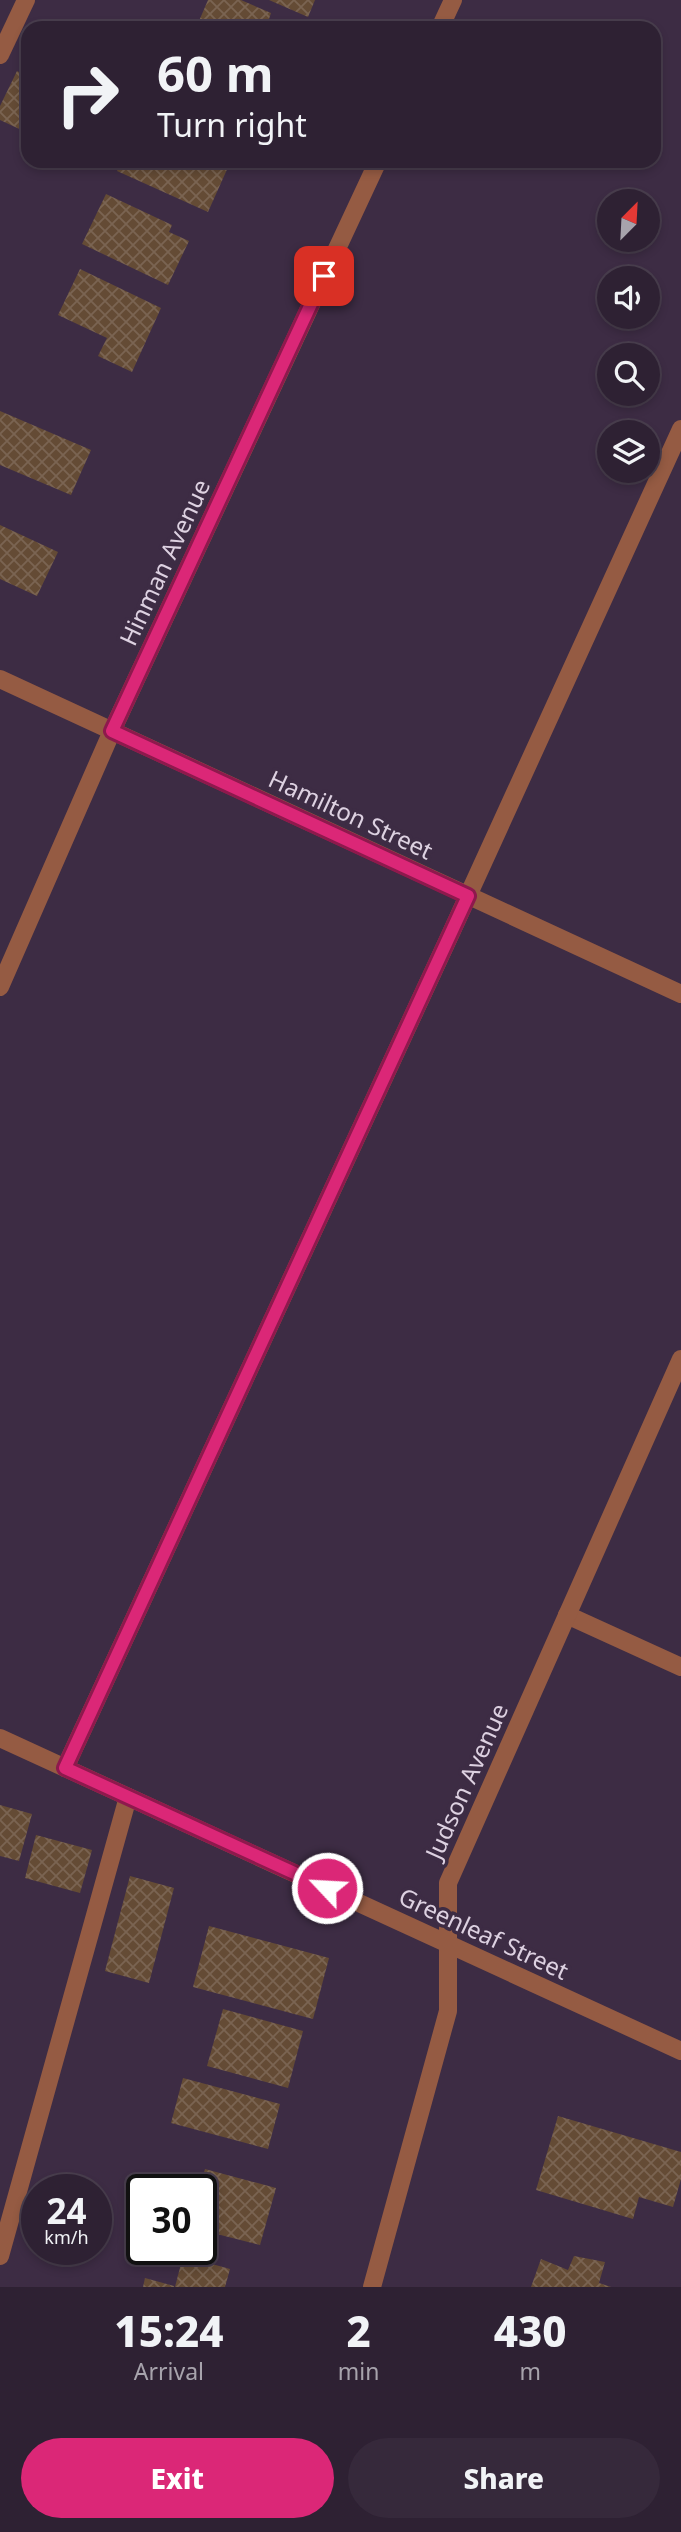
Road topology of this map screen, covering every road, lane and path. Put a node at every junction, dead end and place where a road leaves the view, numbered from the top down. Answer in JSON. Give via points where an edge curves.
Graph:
{"nodes":[{"id":1,"x":26,"y":0,"type":"edge"},
{"id":2,"x":453,"y":0,"type":"edge"},
{"id":3,"x":443,"y":21,"type":"edge"},
{"id":4,"x":0,"y":55,"type":"edge"},
{"id":5,"x":375,"y":168,"type":"edge"},
{"id":6,"x":681,"y":429,"type":"edge"},
{"id":7,"x":0,"y":679,"type":"edge"},
{"id":8,"x":112,"y":731,"type":"junction"},
{"id":9,"x":468,"y":896,"type":"junction"},
{"id":10,"x":0,"y":987,"type":"edge"},
{"id":11,"x":681,"y":994,"type":"edge"},
{"id":12,"x":681,"y":1359,"type":"edge"},
{"id":13,"x":567,"y":1615,"type":"junction"},
{"id":14,"x":681,"y":1667,"type":"edge"},
{"id":15,"x":0,"y":1738,"type":"edge"},
{"id":16,"x":65,"y":1768,"type":"junction"},
{"id":17,"x":128,"y":1797,"type":"junction"},
{"id":18,"x":447,"y":1944,"type":"junction"},
{"id":19,"x":681,"y":2051,"type":"edge"},
{"id":20,"x":0,"y":2256,"type":"edge"},
{"id":21,"x":372,"y":2287,"type":"edge"}],
"edges":[{"from":1,"to":4,"type":"street"},
{"from":2,"to":3,"type":"street"},
{"from":5,"to":8,"type":"street","name":"Hinman Avenue"},
{"from":6,"to":9,"type":"street"},
{"from":7,"to":8,"type":"street","name":"Hamilton Street"},
{"from":8,"to":9,"type":"street","name":"Hamilton Street"},
{"from":8,"to":10,"type":"street","name":"Hinman Avenue"},
{"from":9,"to":11,"type":"street","name":"Hamilton Street"},
{"from":9,"to":16,"type":"street"},
{"from":12,"to":13,"type":"street","name":"Judson Avenue"},
{"from":13,"to":14,"type":"street"},
{"from":13,"to":18,"type":"street","name":"Judson Avenue","via":[[448,1883]]},
{"from":15,"to":16,"type":"street","name":"Greenleaf Street"},
{"from":16,"to":17,"type":"street","name":"Greenleaf Street"},
{"from":17,"to":18,"type":"street","name":"Greenleaf Street"},
{"from":17,"to":20,"type":"street"},
{"from":18,"to":19,"type":"street","name":"Greenleaf Street"},
{"from":18,"to":21,"type":"street","name":"Judson Avenue","via":[[448,2011]]}]}
